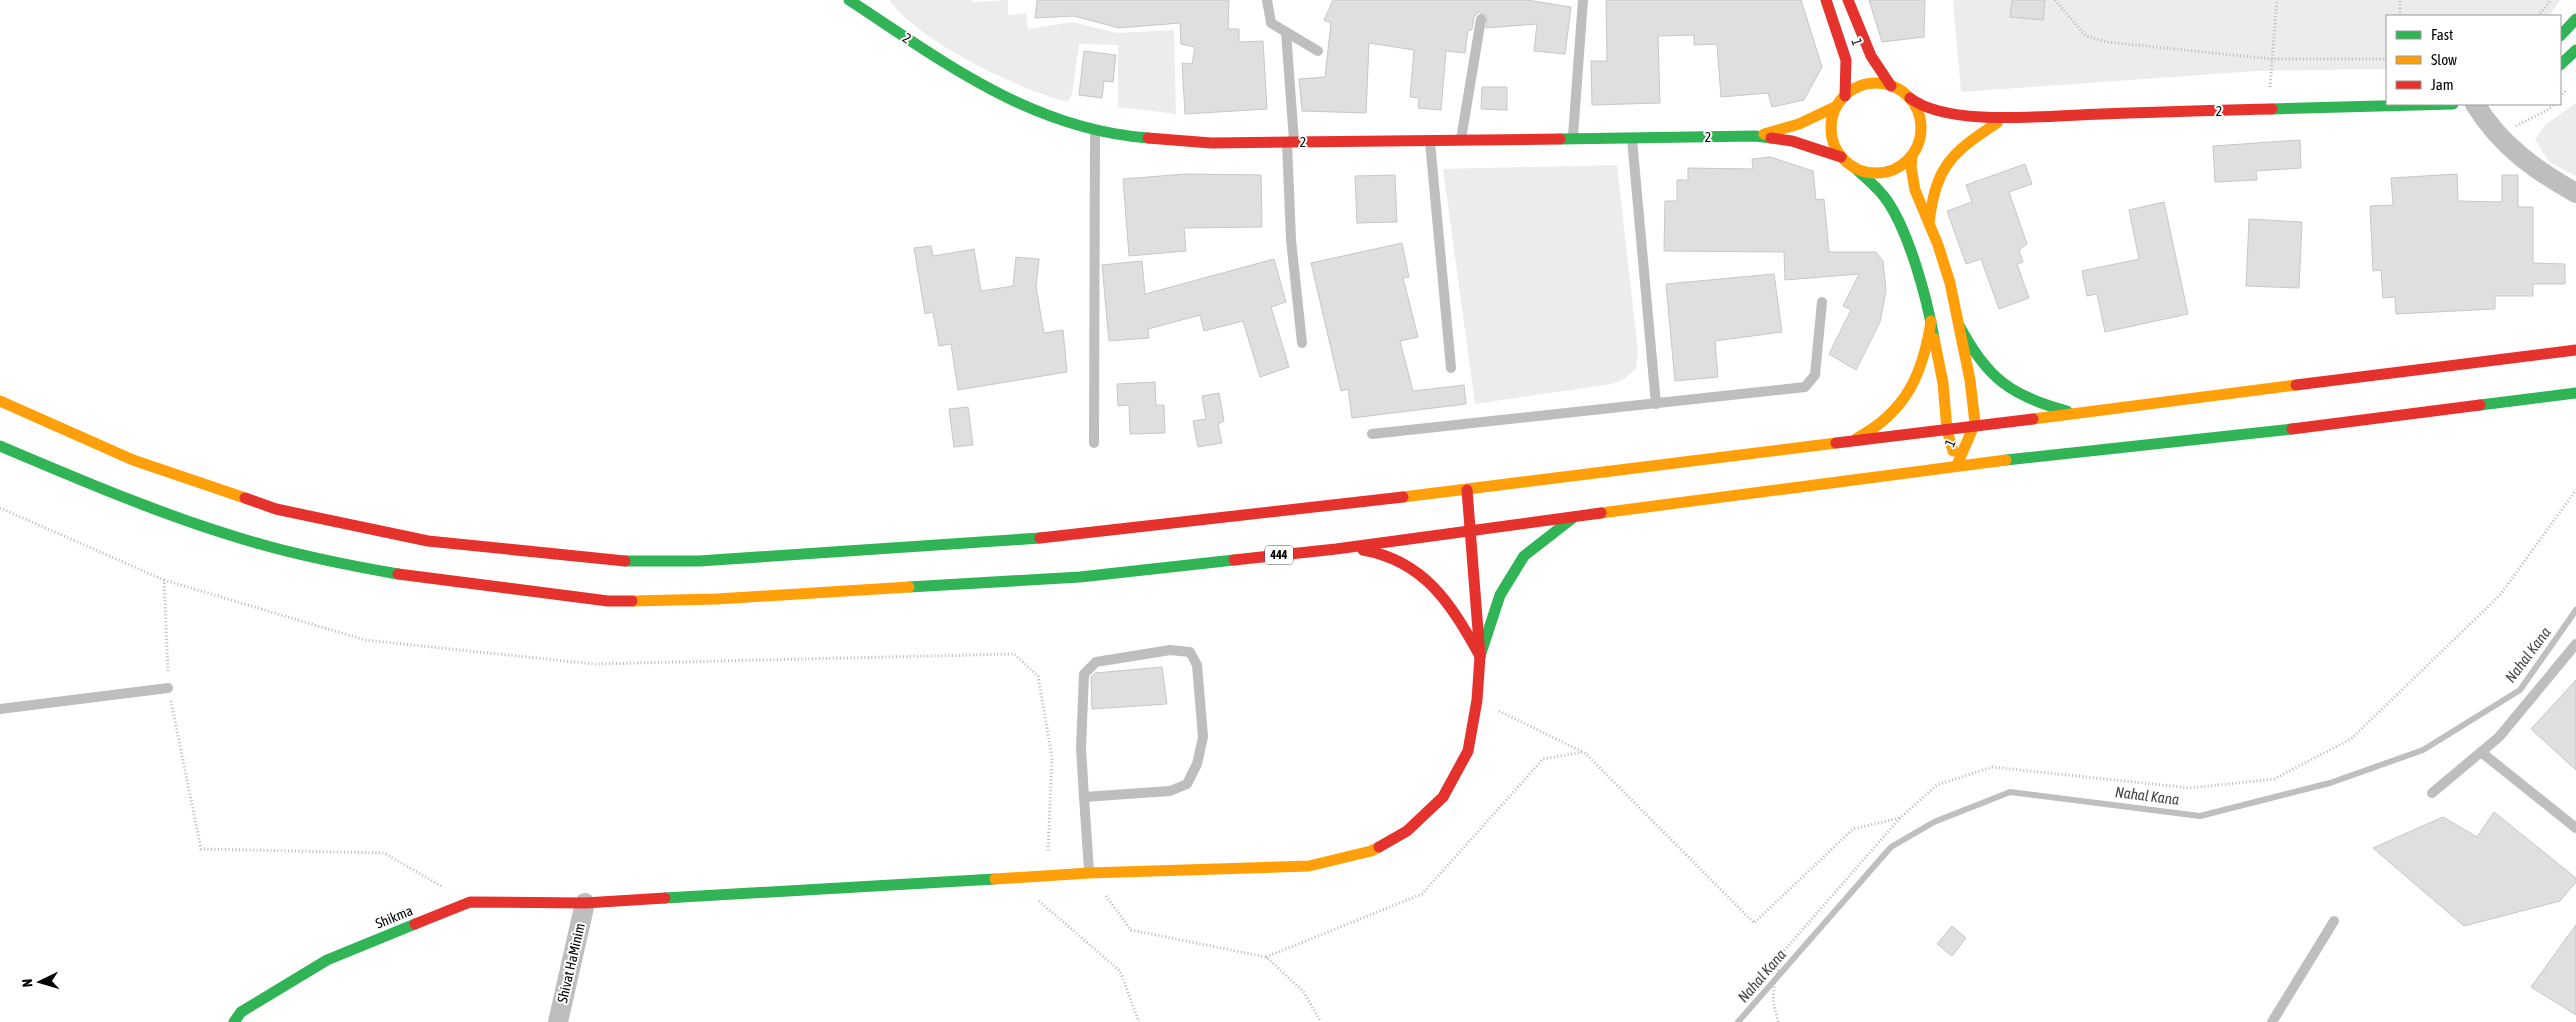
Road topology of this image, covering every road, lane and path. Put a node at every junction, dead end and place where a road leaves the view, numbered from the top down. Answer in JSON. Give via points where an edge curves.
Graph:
{"nodes":[{"id":1,"x":849,"y":0,"type":"edge"},
{"id":2,"x":864,"y":0,"type":"edge"},
{"id":3,"x":1267,"y":0,"type":"edge"},
{"id":4,"x":1583,"y":0,"type":"edge"},
{"id":5,"x":1826,"y":0,"type":"edge"},
{"id":6,"x":1848,"y":0,"type":"edge"},
{"id":7,"x":2055,"y":0,"type":"edge"},
{"id":8,"x":2276,"y":0,"type":"edge"},
{"id":9,"x":2400,"y":0,"type":"edge"},
{"id":10,"x":2551,"y":0,"type":"edge"},
{"id":11,"x":2400,"y":15,"type":"edge"},
{"id":12,"x":2539,"y":15,"type":"edge"},
{"id":13,"x":2576,"y":18,"type":"edge"},
{"id":14,"x":880,"y":19,"type":"junction"},
{"id":15,"x":1481,"y":19,"type":"dead end"},
{"id":16,"x":1286,"y":32,"type":"junction"},
{"id":17,"x":2561,"y":35,"type":"edge"},
{"id":18,"x":2576,"y":50,"type":"edge"},
{"id":19,"x":1318,"y":51,"type":"dead end"},
{"id":20,"x":2272,"y":59,"type":"junction"},
{"id":21,"x":2386,"y":59,"type":"edge"},
{"id":22,"x":2561,"y":65,"type":"edge"},
{"id":23,"x":1891,"y":86,"type":"junction"},
{"id":24,"x":1845,"y":96,"type":"junction"},
{"id":25,"x":1910,"y":98,"type":"junction"},
{"id":26,"x":2429,"y":105,"type":"edge"},
{"id":27,"x":2476,"y":105,"type":"edge"},
{"id":28,"x":2553,"y":105,"type":"edge"},
{"id":29,"x":1837,"y":106,"type":"junction"},
{"id":30,"x":2268,"y":110,"type":"junction"},
{"id":31,"x":2014,"y":119,"type":"junction"},
{"id":32,"x":1997,"y":123,"type":"junction"},
{"id":33,"x":1095,"y":130,"type":"junction"},
{"id":34,"x":1964,"y":132,"type":"dead end"},
{"id":35,"x":2498,"y":135,"type":"junction"},
{"id":36,"x":1755,"y":136,"type":"junction"},
{"id":37,"x":1573,"y":138,"type":"junction"},
{"id":38,"x":1632,"y":138,"type":"junction"},
{"id":39,"x":1430,"y":140,"type":"junction"},
{"id":40,"x":1461,"y":140,"type":"junction"},
{"id":41,"x":1290,"y":142,"type":"junction"},
{"id":42,"x":1932,"y":143,"type":"dead end"},
{"id":43,"x":1914,"y":152,"type":"junction"},
{"id":44,"x":1842,"y":157,"type":"junction"},
{"id":45,"x":1856,"y":169,"type":"junction"},
{"id":46,"x":2576,"y":193,"type":"edge"},
{"id":47,"x":1929,"y":225,"type":"junction"},
{"id":48,"x":1822,"y":302,"type":"dead end"},
{"id":49,"x":1931,"y":321,"type":"junction"},
{"id":50,"x":1960,"y":327,"type":"junction"},
{"id":51,"x":1302,"y":343,"type":"dead end"},
{"id":52,"x":2572,"y":351,"type":"edge"},
{"id":53,"x":1451,"y":368,"type":"dead end"},
{"id":54,"x":2575,"y":393,"type":"edge"},
{"id":55,"x":0,"y":401,"type":"edge"},
{"id":56,"x":1656,"y":404,"type":"junction"},
{"id":57,"x":2080,"y":414,"type":"junction"},
{"id":58,"x":1975,"y":426,"type":"junction"},
{"id":59,"x":1948,"y":430,"type":"junction"},
{"id":60,"x":1372,"y":434,"type":"dead end"},
{"id":61,"x":1094,"y":443,"type":"dead end"},
{"id":62,"x":1846,"y":443,"type":"junction"},
{"id":63,"x":0,"y":446,"type":"edge"},
{"id":64,"x":1957,"y":465,"type":"junction"},
{"id":65,"x":1467,"y":490,"type":"junction"},
{"id":66,"x":2576,"y":490,"type":"edge"},
{"id":67,"x":0,"y":508,"type":"edge"},
{"id":68,"x":1575,"y":517,"type":"junction"},
{"id":69,"x":1472,"y":530,"type":"junction"},
{"id":70,"x":1336,"y":549,"type":"junction"},
{"id":71,"x":164,"y":580,"type":"junction"},
{"id":72,"x":2576,"y":644,"type":"edge"},
{"id":73,"x":1480,"y":656,"type":"junction"},
{"id":74,"x":168,"y":688,"type":"junction"},
{"id":75,"x":1477,"y":700,"type":"junction"},
{"id":76,"x":0,"y":709,"type":"edge"},
{"id":77,"x":1584,"y":752,"type":"junction"},
{"id":78,"x":2482,"y":752,"type":"junction"},
{"id":79,"x":2432,"y":793,"type":"dead end"},
{"id":80,"x":1084,"y":797,"type":"junction"},
{"id":81,"x":1900,"y":818,"type":"junction"},
{"id":82,"x":2576,"y":828,"type":"edge"},
{"id":83,"x":1089,"y":874,"type":"junction"},
{"id":84,"x":1047,"y":877,"type":"junction"},
{"id":85,"x":1014,"y":879,"type":"junction"},
{"id":86,"x":470,"y":902,"type":"junction"},
{"id":87,"x":585,"y":904,"type":"junction"},
{"id":88,"x":2334,"y":921,"type":"dead end"},
{"id":89,"x":1266,"y":957,"type":"junction"},
{"id":90,"x":234,"y":1022,"type":"edge"},
{"id":91,"x":558,"y":1022,"type":"edge"},
{"id":92,"x":1139,"y":1022,"type":"edge"},
{"id":93,"x":1321,"y":1022,"type":"edge"},
{"id":94,"x":1778,"y":1022,"type":"edge"},
{"id":95,"x":2272,"y":1022,"type":"edge"}],
"edges":[{"from":1,"to":14,"type":"main road","name":"2"},
{"from":2,"to":14,"type":"main road","name":"2"},
{"from":3,"to":16,"type":"lane","via":[[1271,23]]},
{"from":4,"to":37,"type":"lane"},
{"from":5,"to":24,"type":"main road","name":"1","via":[[1846,60]]},
{"from":6,"to":23,"type":"main road","name":"1","via":[[1866,49]]},
{"from":7,"to":20,"type":"path","via":[[2086,36],[2107,42]]},
{"from":8,"to":20,"type":"path"},
{"from":9,"to":11,"type":"path"},
{"from":10,"to":12,"type":"path"},
{"from":13,"to":17,"type":"main road"},
{"from":14,"to":33,"type":"main road","name":"2","via":[[983,87],[1053,119]]},
{"from":15,"to":40,"type":"lane"},
{"from":16,"to":19,"type":"lane"},
{"from":16,"to":41,"type":"lane"},
{"from":18,"to":22,"type":"main road"},
{"from":20,"to":21,"type":"path"},
{"from":20,"to":30,"type":"path"},
{"from":23,"to":24,"type":"main road","via":[[1862,85]]},
{"from":23,"to":25,"type":"main road"},
{"from":24,"to":29,"type":"main road"},
{"from":25,"to":31,"type":"main road","name":"2","via":[[1937,111]]},
{"from":25,"to":43,"type":"main road","via":[[1918,112],[1921,127]]},
{"from":26,"to":30,"type":"main road","name":"2"},
{"from":27,"to":35,"type":"street"},
{"from":28,"to":35,"type":"path"},
{"from":29,"to":36,"type":"main road","name":"2","via":[[1799,124]]},
{"from":29,"to":44,"type":"main road","via":[[1830,127],[1832,141]]},
{"from":30,"to":31,"type":"main road","name":"2"},
{"from":31,"to":32,"type":"main road","name":"2"},
{"from":32,"to":34,"type":"main road","name":"2"},
{"from":32,"to":47,"type":"main road","via":[[1969,140],[1938,174]]},
{"from":33,"to":41,"type":"main road","name":"2","via":[[1203,143]]},
{"from":33,"to":61,"type":"lane"},
{"from":35,"to":46,"type":"street","via":[[2528,164]]},
{"from":36,"to":38,"type":"main road","name":"2"},
{"from":36,"to":44,"type":"main road","name":"2","via":[[1792,141]]},
{"from":37,"to":38,"type":"main road","name":"2"},
{"from":37,"to":40,"type":"main road","name":"2"},
{"from":38,"to":56,"type":"lane"},
{"from":39,"to":40,"type":"main road","name":"2"},
{"from":39,"to":41,"type":"main road","name":"2"},
{"from":39,"to":53,"type":"lane"},
{"from":41,"to":51,"type":"lane","via":[[1291,240]]},
{"from":42,"to":43,"type":"main road"},
{"from":43,"to":45,"type":"main road","via":[[1903,164],[1887,172],[1868,173]]},
{"from":43,"to":47,"type":"main road","via":[[1912,175]]},
{"from":44,"to":45,"type":"main road"},
{"from":45,"to":49,"type":"main road","name":"1","via":[[1878,189],[1898,218]]},
{"from":47,"to":50,"type":"main road","via":[[1945,268]]},
{"from":48,"to":56,"type":"lane","via":[[1815,375],[1805,387]]},
{"from":49,"to":59,"type":"main road","name":"1"},
{"from":49,"to":62,"type":"main road","via":[[1928,346],[1909,393],[1877,428]]},
{"from":50,"to":57,"type":"main road","via":[[1976,357],[2016,395]]},
{"from":50,"to":58,"type":"main road"},
{"from":52,"to":57,"type":"main road"},
{"from":54,"to":64,"type":"main road","number":"444","via":[[2292,429]]},
{"from":55,"to":65,"type":"main road","via":[[133,460],[276,509],[428,541],[614,561],[699,561],[1081,535]]},
{"from":56,"to":60,"type":"lane"},
{"from":57,"to":58,"type":"main road"},
{"from":58,"to":59,"type":"main road"},
{"from":58,"to":64,"type":"main road","name":"1"},
{"from":59,"to":62,"type":"main road"},
{"from":59,"to":64,"type":"main road","name":"1"},
{"from":62,"to":65,"type":"main road"},
{"from":63,"to":70,"type":"main road","number":"444","via":[[127,499],[258,544],[328,562],[438,581],[608,601],[717,599],[1080,577]]},
{"from":64,"to":68,"type":"main road","number":"444"},
{"from":65,"to":69,"type":"main road"},
{"from":66,"to":81,"type":"path","via":[[2500,595],[2351,739],[2274,779],[2190,788],[1992,768],[1937,785]]},
{"from":67,"to":71,"type":"path"},
{"from":68,"to":69,"type":"main road","number":"444"},
{"from":68,"to":73,"type":"main road","via":[[1524,556],[1500,595]]},
{"from":69,"to":70,"type":"main road","number":"444"},
{"from":69,"to":73,"type":"main road"},
{"from":70,"to":73,"type":"main road","via":[[1373,550],[1405,562],[1454,610]]},
{"from":71,"to":74,"type":"path"},
{"from":71,"to":84,"type":"path","via":[[365,640],[594,664],[1014,654],[1038,676],[1052,757]]},
{"from":72,"to":78,"type":"lane","via":[[2499,737]]},
{"from":73,"to":75,"type":"main road","name":"Shikma"},
{"from":74,"to":76,"type":"lane"},
{"from":74,"to":86,"type":"path","via":[[201,848],[384,853]]},
{"from":75,"to":77,"type":"path"},
{"from":75,"to":83,"type":"main road","name":"Shikma","via":[[1468,751],[1443,797],[1407,831],[1371,851],[1309,866]]},
{"from":77,"to":81,"type":"path","via":[[1754,923],[1853,829]]},
{"from":77,"to":89,"type":"path","via":[[1543,759],[1422,894]]},
{"from":78,"to":79,"type":"lane"},
{"from":78,"to":82,"type":"lane"},
{"from":80,"to":80,"type":"lane","via":[[1170,791],[1187,784],[1197,764],[1203,737],[1197,665],[1190,652],[1170,650],[1096,662],[1084,674],[1081,748]]},
{"from":80,"to":83,"type":"lane"},
{"from":81,"to":94,"type":"path","via":[[1783,952],[1773,1000]]},
{"from":83,"to":84,"type":"main road","name":"Shikma"},
{"from":83,"to":89,"type":"path","via":[[1131,930]]},
{"from":84,"to":85,"type":"main road","name":"Shikma"},
{"from":85,"to":87,"type":"main road","name":"Shikma"},
{"from":85,"to":92,"type":"path","via":[[1120,971]]},
{"from":86,"to":87,"type":"main road","name":"Shikma"},
{"from":86,"to":90,"type":"main road","name":"Shikma","via":[[327,960],[241,1012]]},
{"from":87,"to":91,"type":"street","name":"Shivat HaMinim"},
{"from":88,"to":95,"type":"lane"},
{"from":89,"to":93,"type":"path","via":[[1304,991]]}]}
